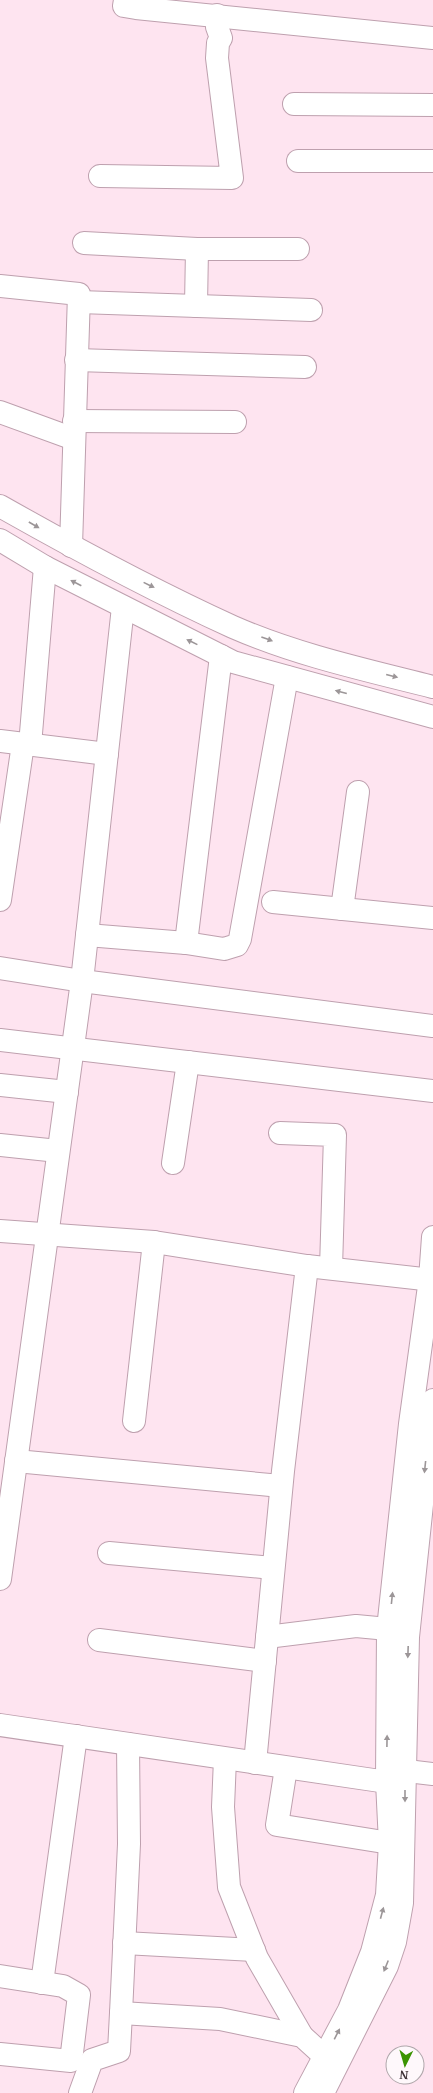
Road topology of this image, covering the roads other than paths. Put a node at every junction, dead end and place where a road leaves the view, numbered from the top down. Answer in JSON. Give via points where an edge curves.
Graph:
{"nodes":[{"id":1,"x":125,"y":0,"type":"edge"},
{"id":2,"x":190,"y":6,"type":"edge"},
{"id":3,"x":217,"y":15,"type":"junction"},
{"id":4,"x":433,"y":38,"type":"edge"},
{"id":5,"x":294,"y":104,"type":"dead end"},
{"id":6,"x":433,"y":105,"type":"edge"},
{"id":7,"x":298,"y":161,"type":"dead end"},
{"id":8,"x":433,"y":161,"type":"edge"},
{"id":9,"x":100,"y":176,"type":"dead end"},
{"id":10,"x":84,"y":243,"type":"dead end"},
{"id":11,"x":197,"y":249,"type":"junction"},
{"id":12,"x":298,"y":249,"type":"dead end"},
{"id":13,"x":0,"y":286,"type":"edge"},
{"id":14,"x":78,"y":302,"type":"junction"},
{"id":15,"x":196,"y":306,"type":"junction"},
{"id":16,"x":311,"y":310,"type":"dead end"},
{"id":17,"x":76,"y":360,"type":"junction"},
{"id":18,"x":305,"y":367,"type":"dead end"},
{"id":19,"x":0,"y":412,"type":"edge"},
{"id":20,"x":235,"y":422,"type":"dead end"},
{"id":21,"x":74,"y":430,"type":"junction"},
{"id":22,"x":0,"y":506,"type":"edge"},
{"id":23,"x":0,"y":540,"type":"edge"},
{"id":24,"x":71,"y":546,"type":"junction"},
{"id":25,"x":46,"y":567,"type":"junction"},
{"id":26,"x":123,"y":607,"type":"junction"},
{"id":27,"x":221,"y":656,"type":"junction"},
{"id":28,"x":287,"y":677,"type":"junction"},
{"id":29,"x":433,"y":687,"type":"edge"},
{"id":30,"x":433,"y":717,"type":"edge"},
{"id":31,"x":0,"y":742,"type":"edge"},
{"id":32,"x":26,"y":745,"type":"junction"},
{"id":33,"x":107,"y":754,"type":"junction"},
{"id":34,"x":358,"y":792,"type":"dead end"},
{"id":35,"x":0,"y":900,"type":"edge"},
{"id":36,"x":273,"y":902,"type":"dead end"},
{"id":37,"x":342,"y":909,"type":"junction"},
{"id":38,"x":433,"y":918,"type":"edge"},
{"id":39,"x":87,"y":935,"type":"junction"},
{"id":40,"x":186,"y":942,"type":"junction"},
{"id":41,"x":0,"y":968,"type":"edge"},
{"id":42,"x":82,"y":981,"type":"junction"},
{"id":43,"x":433,"y":1026,"type":"edge"},
{"id":44,"x":0,"y":1040,"type":"edge"},
{"id":45,"x":73,"y":1049,"type":"junction"},
{"id":46,"x":188,"y":1062,"type":"junction"},
{"id":47,"x":0,"y":1085,"type":"edge"},
{"id":48,"x":433,"y":1091,"type":"edge"},
{"id":49,"x":67,"y":1092,"type":"junction"},
{"id":50,"x":280,"y":1133,"type":"dead end"},
{"id":51,"x":0,"y":1145,"type":"edge"},
{"id":52,"x":58,"y":1151,"type":"junction"},
{"id":53,"x":173,"y":1163,"type":"dead end"},
{"id":54,"x":0,"y":1231,"type":"edge"},
{"id":55,"x":47,"y":1234,"type":"junction"},
{"id":56,"x":433,"y":1237,"type":"edge"},
{"id":57,"x":154,"y":1242,"type":"junction"},
{"id":58,"x":307,"y":1266,"type":"junction"},
{"id":59,"x":331,"y":1268,"type":"junction"},
{"id":60,"x":432,"y":1279,"type":"edge"},
{"id":61,"x":433,"y":1400,"type":"edge"},
{"id":62,"x":134,"y":1421,"type":"dead end"},
{"id":63,"x":424,"y":1426,"type":"edge"},
{"id":64,"x":16,"y":1461,"type":"junction"},
{"id":65,"x":281,"y":1486,"type":"junction"},
{"id":66,"x":109,"y":1553,"type":"dead end"},
{"id":67,"x":273,"y":1568,"type":"junction"},
{"id":68,"x":0,"y":1575,"type":"edge"},
{"id":69,"x":388,"y":1629,"type":"junction"},
{"id":70,"x":267,"y":1636,"type":"junction"},
{"id":71,"x":99,"y":1640,"type":"dead end"},
{"id":72,"x":265,"y":1661,"type":"junction"},
{"id":73,"x":0,"y":1725,"type":"edge"},
{"id":74,"x":76,"y":1736,"type":"junction"},
{"id":75,"x":128,"y":1744,"type":"junction"},
{"id":76,"x":225,"y":1759,"type":"junction"},
{"id":77,"x":255,"y":1763,"type":"junction"},
{"id":78,"x":286,"y":1768,"type":"junction"},
{"id":79,"x":393,"y":1774,"type":"junction"},
{"id":80,"x":433,"y":1774,"type":"edge"},
{"id":81,"x":390,"y":1843,"type":"junction"},
{"id":82,"x":124,"y":1943,"type":"junction"},
{"id":83,"x":254,"y":1950,"type":"junction"},
{"id":84,"x":0,"y":1976,"type":"edge"},
{"id":85,"x":42,"y":1982,"type":"junction"},
{"id":86,"x":121,"y":2013,"type":"junction"},
{"id":87,"x":302,"y":2036,"type":"junction"},
{"id":88,"x":0,"y":2054,"type":"edge"},
{"id":89,"x":325,"y":2057,"type":"junction"},
{"id":90,"x":80,"y":2093,"type":"edge"},
{"id":91,"x":305,"y":2093,"type":"edge"},
{"id":92,"x":323,"y":2093,"type":"edge"}],
"edges":[{"from":1,"to":2,"type":"street","via":[[124,6]]},
{"from":2,"to":3,"type":"street"},
{"from":3,"to":4,"type":"street"},
{"from":3,"to":9,"type":"street","via":[[217,27],[221,38],[216,58],[232,178]]},
{"from":5,"to":6,"type":"street"},
{"from":7,"to":8,"type":"street"},
{"from":10,"to":11,"type":"street"},
{"from":11,"to":12,"type":"street"},
{"from":11,"to":15,"type":"street"},
{"from":13,"to":14,"type":"street","via":[[79,294]]},
{"from":14,"to":15,"type":"street"},
{"from":14,"to":17,"type":"street"},
{"from":15,"to":16,"type":"street"},
{"from":17,"to":18,"type":"street"},
{"from":17,"to":21,"type":"street"},
{"from":19,"to":21,"type":"street"},
{"from":20,"to":21,"type":"street"},
{"from":21,"to":24,"type":"street"},
{"from":22,"to":24,"type":"street","one_way":true},
{"from":23,"to":25,"type":"street"},
{"from":24,"to":29,"type":"street","one_way":true,"via":[[234,627],[317,657]]},
{"from":26,"to":25,"type":"street","one_way":true},
{"from":25,"to":32,"type":"street"},
{"from":27,"to":26,"type":"street","one_way":true},
{"from":26,"to":33,"type":"street"},
{"from":27,"to":28,"type":"street"},
{"from":27,"to":40,"type":"street"},
{"from":30,"to":28,"type":"street","one_way":true},
{"from":28,"to":40,"type":"street","via":[[240,939],[237,945],[231,948]]},
{"from":31,"to":32,"type":"street"},
{"from":32,"to":33,"type":"street"},
{"from":32,"to":35,"type":"street"},
{"from":33,"to":39,"type":"street"},
{"from":34,"to":37,"type":"street"},
{"from":36,"to":37,"type":"street"},
{"from":37,"to":38,"type":"street"},
{"from":39,"to":40,"type":"street"},
{"from":39,"to":42,"type":"street"},
{"from":41,"to":42,"type":"street"},
{"from":42,"to":43,"type":"street"},
{"from":42,"to":45,"type":"street"},
{"from":44,"to":45,"type":"street"},
{"from":45,"to":46,"type":"street"},
{"from":45,"to":49,"type":"street"},
{"from":46,"to":48,"type":"street"},
{"from":46,"to":53,"type":"street"},
{"from":47,"to":49,"type":"street"},
{"from":49,"to":52,"type":"street"},
{"from":50,"to":59,"type":"street","via":[[335,1135]]},
{"from":51,"to":52,"type":"street"},
{"from":52,"to":55,"type":"street"},
{"from":54,"to":55,"type":"street"},
{"from":55,"to":57,"type":"street"},
{"from":55,"to":64,"type":"street"},
{"from":56,"to":60,"type":"street"},
{"from":57,"to":58,"type":"street"},
{"from":57,"to":62,"type":"street"},
{"from":58,"to":59,"type":"street"},
{"from":58,"to":65,"type":"street"},
{"from":59,"to":60,"type":"street"},
{"from":60,"to":63,"type":"street"},
{"from":61,"to":63,"type":"street"},
{"from":69,"to":63,"type":"street","one_way":true},
{"from":63,"to":79,"type":"street","one_way":true,"via":[[408,1637]]},
{"from":64,"to":65,"type":"street"},
{"from":64,"to":68,"type":"street"},
{"from":65,"to":67,"type":"street"},
{"from":66,"to":67,"type":"street"},
{"from":67,"to":70,"type":"street"},
{"from":69,"to":70,"type":"street","via":[[356,1626]]},
{"from":79,"to":69,"type":"street","one_way":true},
{"from":70,"to":72,"type":"street"},
{"from":71,"to":72,"type":"street"},
{"from":72,"to":77,"type":"street"},
{"from":73,"to":74,"type":"street"},
{"from":74,"to":75,"type":"street"},
{"from":74,"to":85,"type":"street"},
{"from":75,"to":76,"type":"street"},
{"from":75,"to":82,"type":"street","via":[[129,1844]]},
{"from":76,"to":77,"type":"street"},
{"from":76,"to":83,"type":"street","via":[[223,1807],[229,1887]]},
{"from":77,"to":78,"type":"street"},
{"from":78,"to":79,"type":"street"},
{"from":78,"to":81,"type":"street","via":[[277,1825]]},
{"from":79,"to":80,"type":"street"},
{"from":79,"to":81,"type":"street"},
{"from":79,"to":92,"type":"street","one_way":true,"via":[[404,1886],[395,1942],[387,1966]]},
{"from":89,"to":81,"type":"street","one_way":true,"via":[[349,2010],[372,1952],[387,1895]]},
{"from":82,"to":83,"type":"street"},
{"from":82,"to":86,"type":"street"},
{"from":83,"to":87,"type":"street"},
{"from":84,"to":85,"type":"street"},
{"from":85,"to":88,"type":"street","via":[[63,1986],[79,1995],[71,2060]]},
{"from":86,"to":87,"type":"street","via":[[220,2019]]},
{"from":86,"to":90,"type":"street","via":[[119,2051],[92,2060]]},
{"from":87,"to":89,"type":"street"},
{"from":89,"to":91,"type":"street"}]}
